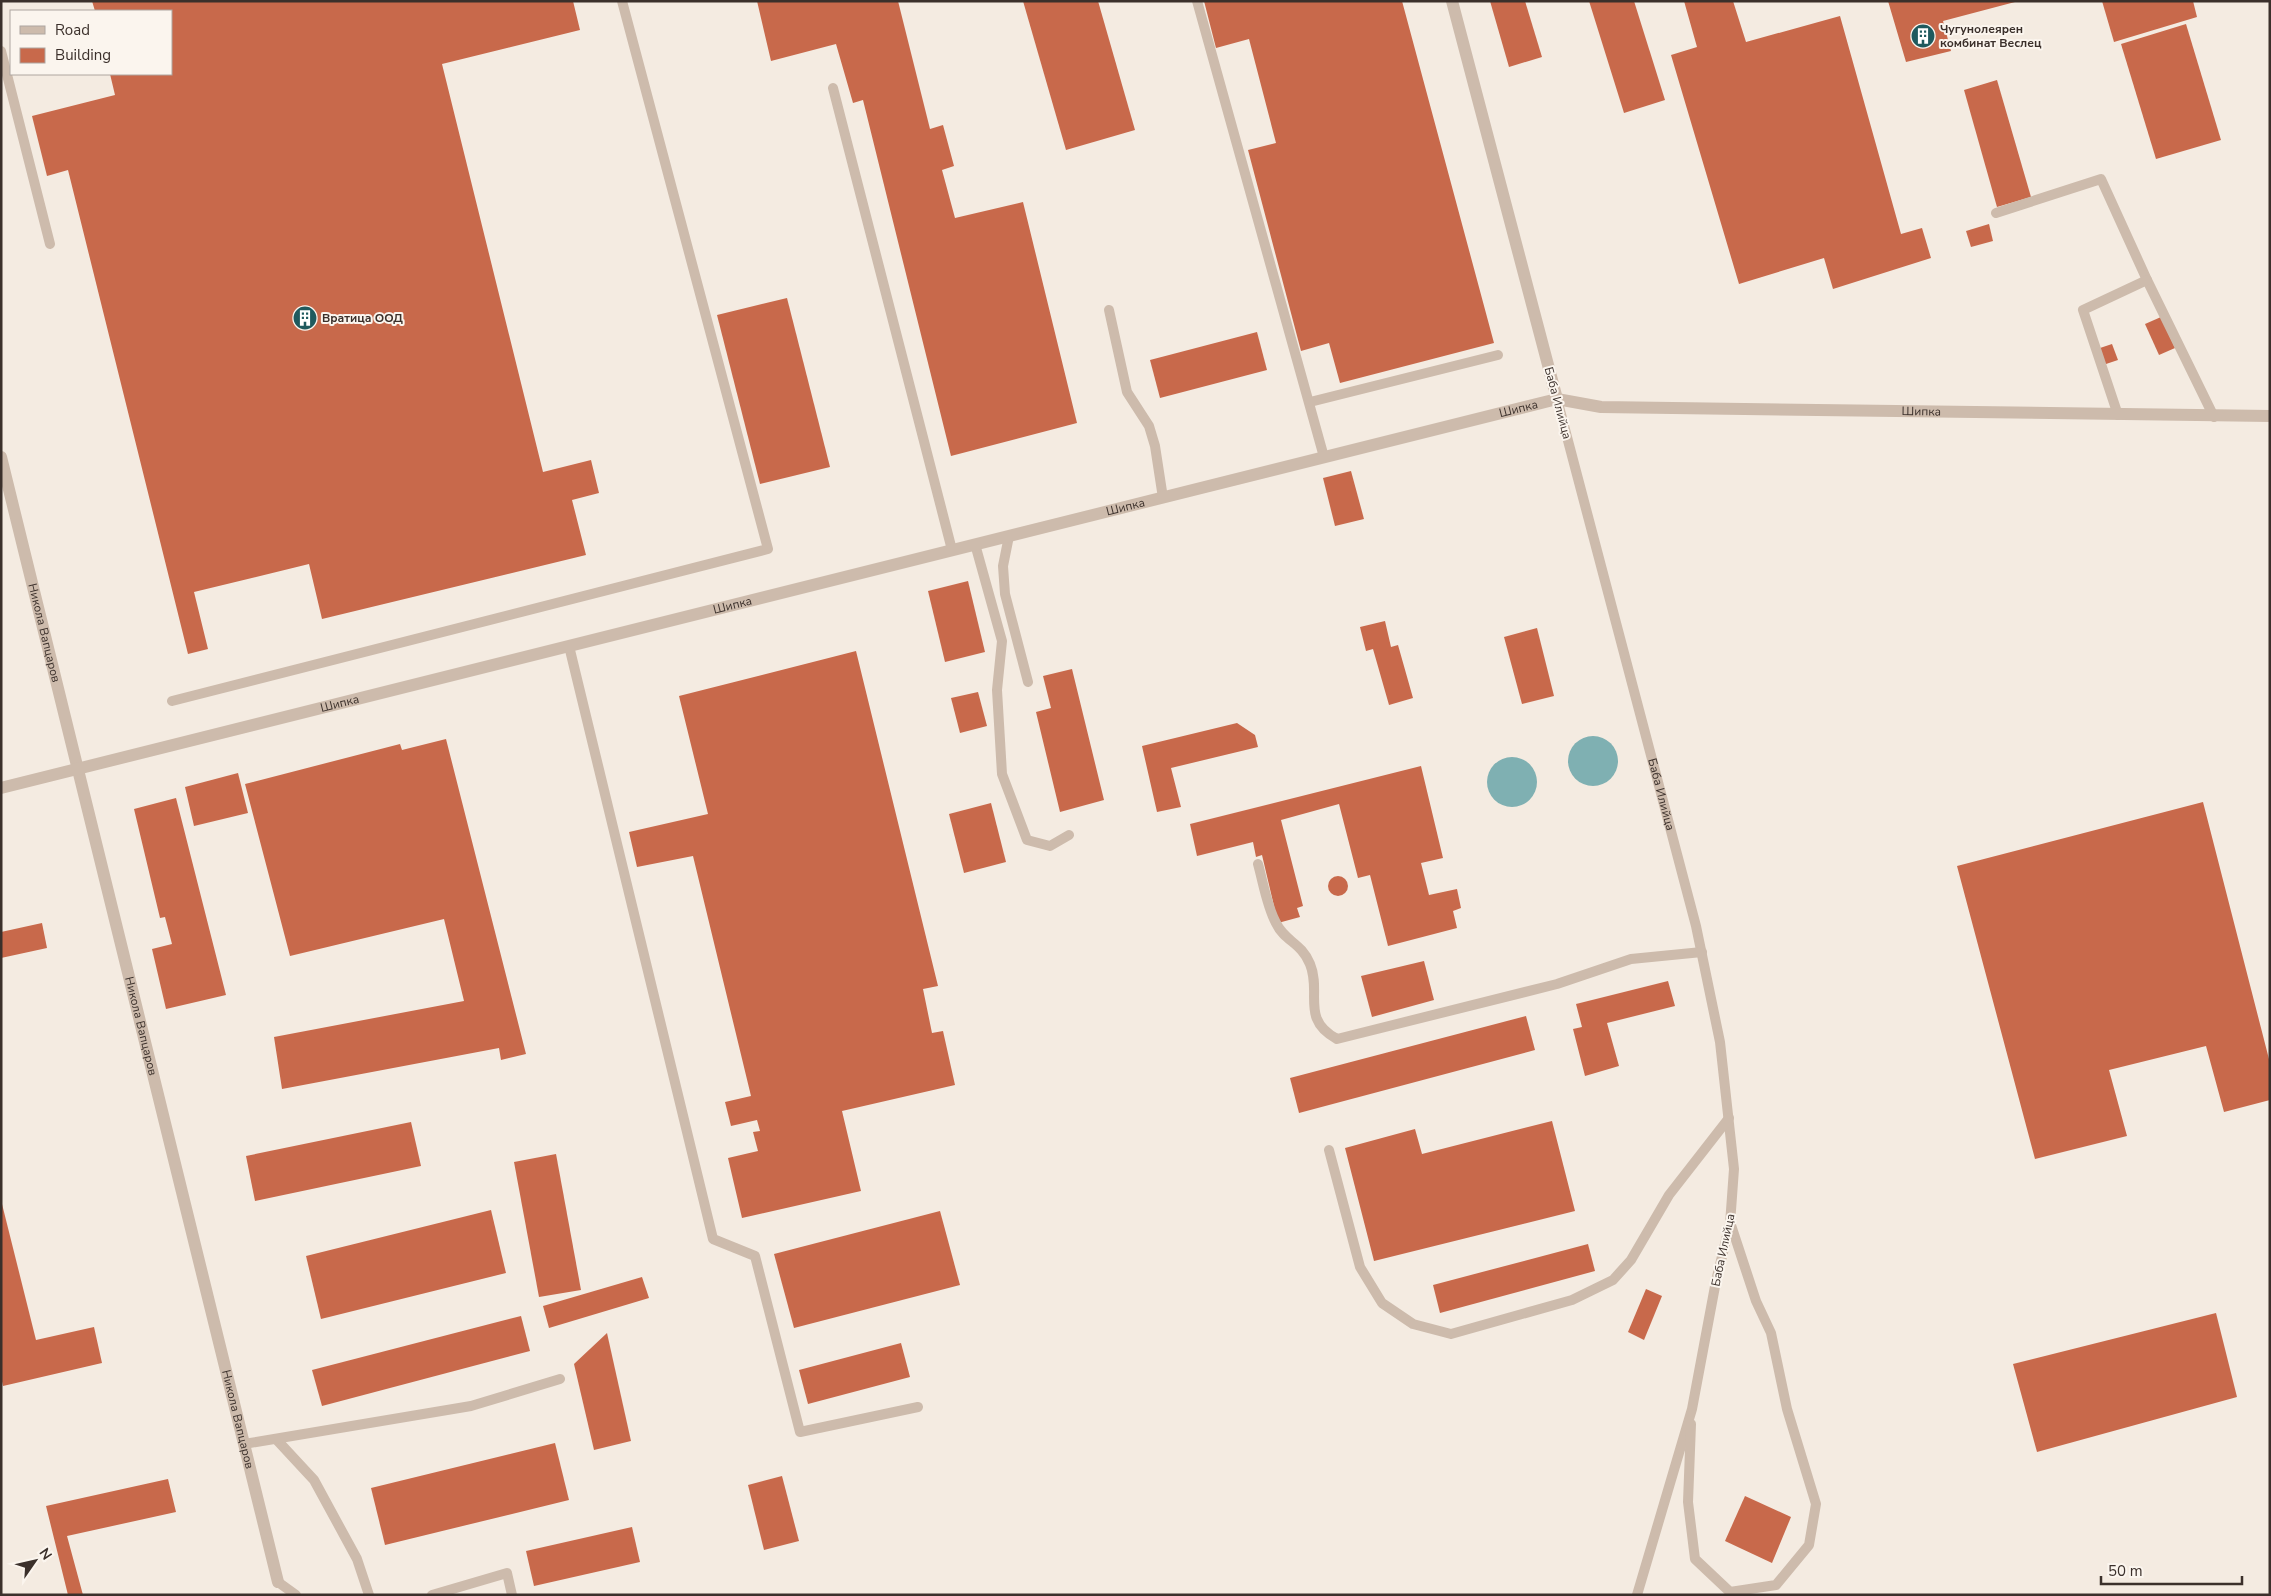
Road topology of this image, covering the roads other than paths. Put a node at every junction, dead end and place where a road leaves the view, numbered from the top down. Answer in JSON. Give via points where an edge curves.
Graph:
{"nodes":[{"id":1,"x":622,"y":1,"type":"edge"},
{"id":2,"x":1198,"y":1,"type":"edge"},
{"id":3,"x":1452,"y":1,"type":"edge"},
{"id":4,"x":1,"y":51,"type":"edge"},
{"id":5,"x":833,"y":88,"type":"dead end"},
{"id":6,"x":1996,"y":213,"type":"dead end"},
{"id":7,"x":50,"y":244,"type":"dead end"},
{"id":8,"x":2147,"y":280,"type":"junction"},
{"id":9,"x":1109,"y":310,"type":"dead end"},
{"id":10,"x":1498,"y":354,"type":"dead end"},
{"id":11,"x":1557,"y":399,"type":"junction"},
{"id":12,"x":1310,"y":402,"type":"junction"},
{"id":13,"x":2118,"y":415,"type":"junction"},
{"id":14,"x":2270,"y":416,"type":"edge"},
{"id":15,"x":2214,"y":417,"type":"junction"},
{"id":16,"x":1,"y":457,"type":"edge"},
{"id":17,"x":1324,"y":457,"type":"junction"},
{"id":18,"x":1163,"y":498,"type":"junction"},
{"id":19,"x":1009,"y":536,"type":"junction"},
{"id":20,"x":975,"y":544,"type":"junction"},
{"id":21,"x":952,"y":550,"type":"junction"},
{"id":22,"x":569,"y":646,"type":"junction"},
{"id":23,"x":1028,"y":682,"type":"dead end"},
{"id":24,"x":172,"y":701,"type":"dead end"},
{"id":25,"x":78,"y":768,"type":"junction"},
{"id":26,"x":1,"y":788,"type":"edge"},
{"id":27,"x":1069,"y":836,"type":"dead end"},
{"id":28,"x":1258,"y":864,"type":"dead end"},
{"id":29,"x":1702,"y":952,"type":"junction"},
{"id":30,"x":1729,"y":1118,"type":"junction"},
{"id":31,"x":1329,"y":1150,"type":"dead end"},
{"id":32,"x":1730,"y":1224,"type":"junction"},
{"id":33,"x":560,"y":1379,"type":"dead end"},
{"id":34,"x":918,"y":1407,"type":"dead end"},
{"id":35,"x":1692,"y":1409,"type":"junction"},
{"id":36,"x":276,"y":1439,"type":"junction"},
{"id":37,"x":244,"y":1444,"type":"junction"},
{"id":38,"x":278,"y":1582,"type":"junction"},
{"id":39,"x":281,"y":1595,"type":"edge"},
{"id":40,"x":296,"y":1595,"type":"edge"},
{"id":41,"x":369,"y":1595,"type":"edge"},
{"id":42,"x":432,"y":1595,"type":"edge"},
{"id":43,"x":512,"y":1595,"type":"edge"},
{"id":44,"x":1637,"y":1595,"type":"edge"}],
"edges":[{"from":1,"to":24,"type":"lane","via":[[768,549]]},
{"from":2,"to":12,"type":"lane"},
{"from":3,"to":11,"type":"street","name":"Баба Илийца"},
{"from":4,"to":7,"type":"lane"},
{"from":5,"to":21,"type":"lane"},
{"from":6,"to":8,"type":"lane","via":[[2101,179]]},
{"from":8,"to":13,"type":"lane","via":[[2083,310]]},
{"from":8,"to":15,"type":"lane"},
{"from":9,"to":18,"type":"lane","via":[[1127,392],[1149,426],[1153,439]]},
{"from":10,"to":12,"type":"lane"},
{"from":11,"to":13,"type":"street","name":"Шипка","via":[[1601,407]]},
{"from":11,"to":17,"type":"street","name":"Шипка"},
{"from":11,"to":29,"type":"lane","name":"Баба Илийца"},
{"from":12,"to":17,"type":"lane"},
{"from":13,"to":15,"type":"street","name":"Шипка"},
{"from":14,"to":15,"type":"street","name":"Шипка"},
{"from":16,"to":25,"type":"street","name":"Никола Вапцаров"},
{"from":17,"to":18,"type":"street","name":"Шипка"},
{"from":18,"to":19,"type":"street","name":"Шипка"},
{"from":19,"to":20,"type":"street","name":"Шипка"},
{"from":19,"to":23,"type":"lane","via":[[1002,566],[1005,594]]},
{"from":20,"to":21,"type":"street","name":"Шипка"},
{"from":20,"to":27,"type":"lane","via":[[1002,641],[997,690],[1002,774],[1027,840],[1050,846]]},
{"from":21,"to":22,"type":"street","name":"Шипка"},
{"from":22,"to":25,"type":"street","name":"Шипка"},
{"from":22,"to":34,"type":"lane","via":[[713,1239],[756,1256],[800,1432]]},
{"from":25,"to":26,"type":"street","name":"Шипка"},
{"from":25,"to":37,"type":"street","name":"Никола Вапцаров"},
{"from":28,"to":29,"type":"lane","via":[[1276,923],[1286,937],[1302,948],[1311,966],[1317,1021],[1326,1033],[1337,1039],[1557,984],[1630,959]]},
{"from":29,"to":30,"type":"lane","name":"Баба Илийца","via":[[1720,1042]]},
{"from":30,"to":31,"type":"lane","via":[[1669,1195],[1631,1260],[1613,1280],[1572,1300],[1451,1334],[1413,1324],[1382,1303],[1360,1267]]},
{"from":30,"to":32,"type":"lane","name":"Баба Илийца","via":[[1734,1169]]},
{"from":32,"to":35,"type":"lane","name":"Баба Илийца"},
{"from":32,"to":35,"type":"lane","via":[[1756,1301],[1771,1333],[1787,1409],[1816,1504],[1809,1545],[1776,1585],[1730,1592],[1695,1558],[1688,1502]]},
{"from":33,"to":36,"type":"lane","via":[[471,1406]]},
{"from":35,"to":44,"type":"lane","name":"Баба Илийца"},
{"from":36,"to":37,"type":"lane"},
{"from":36,"to":41,"type":"lane","via":[[314,1480],[357,1559]]},
{"from":37,"to":38,"type":"street","name":"Никола Вапцаров"},
{"from":38,"to":39,"type":"lane","name":"Никола Вапцаров"},
{"from":38,"to":40,"type":"lane"},
{"from":42,"to":43,"type":"lane","via":[[507,1573]]}]}
